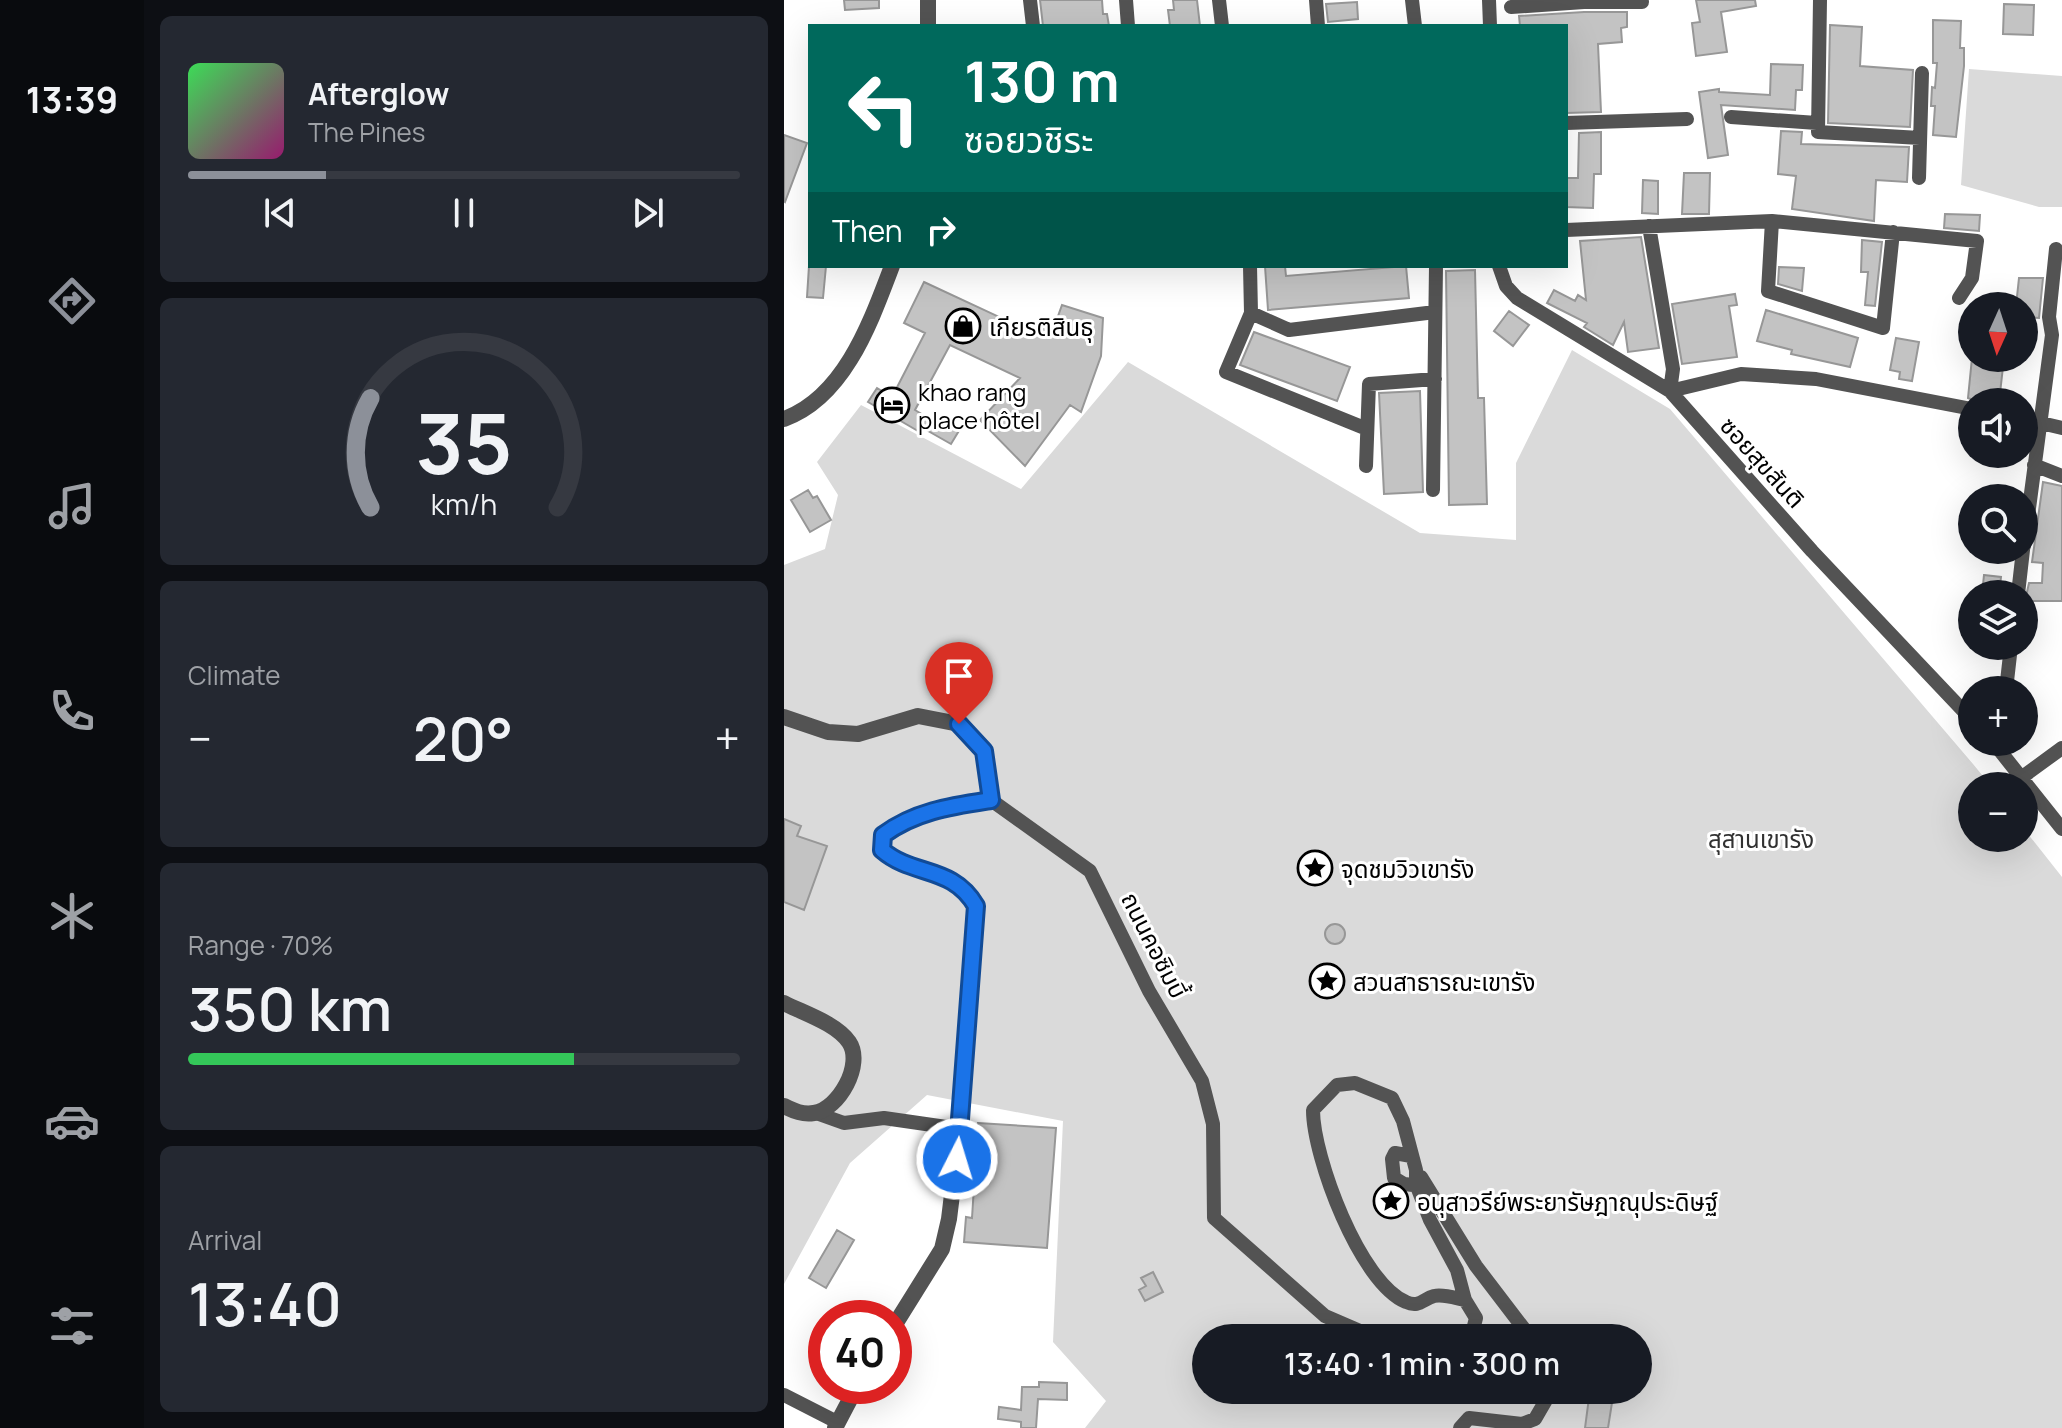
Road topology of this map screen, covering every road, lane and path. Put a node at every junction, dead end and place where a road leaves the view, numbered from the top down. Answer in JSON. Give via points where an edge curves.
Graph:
{"nodes":[{"id":1,"x":928,"y":0,"type":"edge"},
{"id":2,"x":1030,"y":0,"type":"edge"},
{"id":3,"x":1126,"y":0,"type":"edge"},
{"id":4,"x":1219,"y":0,"type":"edge"},
{"id":5,"x":1316,"y":0,"type":"edge"},
{"id":6,"x":1412,"y":0,"type":"edge"},
{"id":7,"x":1489,"y":0,"type":"edge"},
{"id":8,"x":1820,"y":0,"type":"edge"},
{"id":9,"x":1584,"y":1,"type":"edge"},
{"id":10,"x":1642,"y":2,"type":"dead end"},
{"id":11,"x":1511,"y":7,"type":"dead end"},
{"id":12,"x":928,"y":24,"type":"edge"},
{"id":13,"x":1033,"y":24,"type":"edge"},
{"id":14,"x":1128,"y":24,"type":"edge"},
{"id":15,"x":1222,"y":24,"type":"edge"},
{"id":16,"x":1318,"y":24,"type":"edge"},
{"id":17,"x":1415,"y":24,"type":"edge"},
{"id":18,"x":1490,"y":24,"type":"edge"},
{"id":19,"x":1922,"y":73,"type":"dead end"},
{"id":20,"x":1731,"y":117,"type":"dead end"},
{"id":21,"x":1687,"y":119,"type":"dead end"},
{"id":22,"x":1568,"y":123,"type":"edge"},
{"id":23,"x":1817,"y":123,"type":"junction"},
{"id":24,"x":1920,"y":138,"type":"junction"},
{"id":25,"x":1919,"y":178,"type":"dead end"},
{"id":26,"x":1772,"y":221,"type":"junction"},
{"id":27,"x":1649,"y":226,"type":"junction"},
{"id":28,"x":1568,"y":230,"type":"edge"},
{"id":29,"x":1893,"y":232,"type":"junction"},
{"id":30,"x":2056,"y":249,"type":"dead end"},
{"id":31,"x":891,"y":268,"type":"edge"},
{"id":32,"x":1250,"y":268,"type":"edge"},
{"id":33,"x":1436,"y":268,"type":"edge"},
{"id":34,"x":1500,"y":268,"type":"edge"},
{"id":35,"x":1963,"y":292,"type":"edge"},
{"id":36,"x":1435,"y":312,"type":"junction"},
{"id":37,"x":1251,"y":313,"type":"junction"},
{"id":38,"x":2057,"y":335,"type":"edge"},
{"id":39,"x":1435,"y":379,"type":"junction"},
{"id":40,"x":1670,"y":391,"type":"junction"},
{"id":41,"x":1958,"y":406,"type":"edge"},
{"id":42,"x":784,"y":419,"type":"edge"},
{"id":43,"x":2040,"y":422,"type":"junction"},
{"id":44,"x":2062,"y":428,"type":"edge"},
{"id":45,"x":1367,"y":429,"type":"junction"},
{"id":46,"x":2038,"y":436,"type":"edge"},
{"id":47,"x":1366,"y":466,"type":"dead end"},
{"id":48,"x":2038,"y":467,"type":"edge"},
{"id":49,"x":2062,"y":476,"type":"edge"},
{"id":50,"x":1433,"y":490,"type":"dead end"},
{"id":51,"x":1958,"y":705,"type":"edge"},
{"id":52,"x":784,"y":717,"type":"edge"},
{"id":53,"x":2062,"y":748,"type":"edge"},
{"id":54,"x":2029,"y":772,"type":"edge"},
{"id":55,"x":2038,"y":799,"type":"edge"},
{"id":56,"x":991,"y":800,"type":"junction"},
{"id":57,"x":2062,"y":829,"type":"edge"},
{"id":58,"x":784,"y":1003,"type":"edge"},
{"id":59,"x":784,"y":1106,"type":"edge"},
{"id":60,"x":816,"y":1113,"type":"junction"},
{"id":61,"x":960,"y":1129,"type":"junction"},
{"id":62,"x":1417,"y":1174,"type":"junction"},
{"id":63,"x":1461,"y":1285,"type":"junction"},
{"id":64,"x":1446,"y":1296,"type":"junction"},
{"id":65,"x":910,"y":1300,"type":"edge"},
{"id":66,"x":1465,"y":1300,"type":"junction"},
{"id":67,"x":1344,"y":1324,"type":"edge"},
{"id":68,"x":1474,"y":1324,"type":"edge"},
{"id":69,"x":1520,"y":1324,"type":"edge"},
{"id":70,"x":784,"y":1395,"type":"edge"},
{"id":71,"x":847,"y":1404,"type":"edge"},
{"id":72,"x":1544,"y":1404,"type":"edge"},
{"id":73,"x":836,"y":1425,"type":"edge"},
{"id":74,"x":1460,"y":1428,"type":"edge"}],
"edges":[{"from":1,"to":12,"type":"street"},
{"from":2,"to":13,"type":"street"},
{"from":3,"to":14,"type":"street"},
{"from":4,"to":15,"type":"street"},
{"from":5,"to":16,"type":"street"},
{"from":6,"to":17,"type":"street"},
{"from":7,"to":18,"type":"street"},
{"from":8,"to":23,"type":"street"},
{"from":9,"to":10,"type":"street"},
{"from":9,"to":11,"type":"street"},
{"from":19,"to":24,"type":"street"},
{"from":20,"to":23,"type":"street"},
{"from":21,"to":22,"type":"street"},
{"from":23,"to":24,"type":"street","via":[[1818,132]]},
{"from":24,"to":25,"type":"street"},
{"from":26,"to":27,"type":"street"},
{"from":26,"to":29,"type":"street"},
{"from":26,"to":29,"type":"street","via":[[1768,291],[1883,328]]},
{"from":27,"to":28,"type":"street"},
{"from":27,"to":40,"type":"street","via":[[1673,369]]},
{"from":29,"to":35,"type":"street","via":[[1977,241],[1972,278]]},
{"from":30,"to":38,"type":"street","via":[[2049,317]]},
{"from":31,"to":42,"type":"street","via":[[845,364],[815,402]]},
{"from":32,"to":37,"type":"street"},
{"from":33,"to":36,"type":"street"},
{"from":34,"to":40,"type":"street","name":"ซอยสุขสันติ","via":[[1517,298]]},
{"from":36,"to":37,"type":"street","via":[[1289,330]]},
{"from":36,"to":39,"type":"street"},
{"from":37,"to":45,"type":"street","via":[[1226,372]]},
{"from":38,"to":43,"type":"street"},
{"from":39,"to":45,"type":"street","via":[[1369,384]]},
{"from":39,"to":50,"type":"street"},
{"from":40,"to":41,"type":"street","via":[[1741,374],[1816,379]]},
{"from":40,"to":51,"type":"street","name":"ซอยสุขสันติ"},
{"from":43,"to":44,"type":"street"},
{"from":43,"to":46,"type":"street"},
{"from":45,"to":47,"type":"street"},
{"from":48,"to":49,"type":"street"},
{"from":52,"to":56,"type":"street","via":[[828,732],[858,734],[918,716],[959,724],[984,751]]},
{"from":53,"to":54,"type":"street"},
{"from":55,"to":57,"type":"street"},
{"from":56,"to":61,"type":"street","via":[[942,807],[883,835],[882,850],[895,862],[949,878],[976,906]]},
{"from":56,"to":67,"type":"street","name":"ถนนคอซิมบี้","via":[[1090,871],[1149,991],[1202,1081],[1213,1124],[1214,1218],[1325,1316]]},
{"from":58,"to":60,"type":"street","via":[[850,1043],[854,1059],[842,1093]]},
{"from":59,"to":60,"type":"street","via":[[797,1113]]},
{"from":60,"to":61,"type":"street","via":[[844,1123],[884,1118]]},
{"from":61,"to":65,"type":"street","via":[[955,1190],[942,1249]]},
{"from":62,"to":63,"type":"street","via":[[1430,1220]]},
{"from":62,"to":64,"type":"street","via":[[1392,1098],[1355,1083],[1337,1085],[1313,1110],[1327,1174],[1357,1251],[1382,1284],[1407,1303]]},
{"from":62,"to":69,"type":"street"},
{"from":63,"to":64,"type":"street"},
{"from":63,"to":66,"type":"street"},
{"from":64,"to":66,"type":"street"},
{"from":66,"to":68,"type":"street"},
{"from":70,"to":73,"type":"street"},
{"from":71,"to":73,"type":"street"},
{"from":72,"to":74,"type":"street","via":[[1535,1419],[1522,1424],[1469,1418]]}]}
